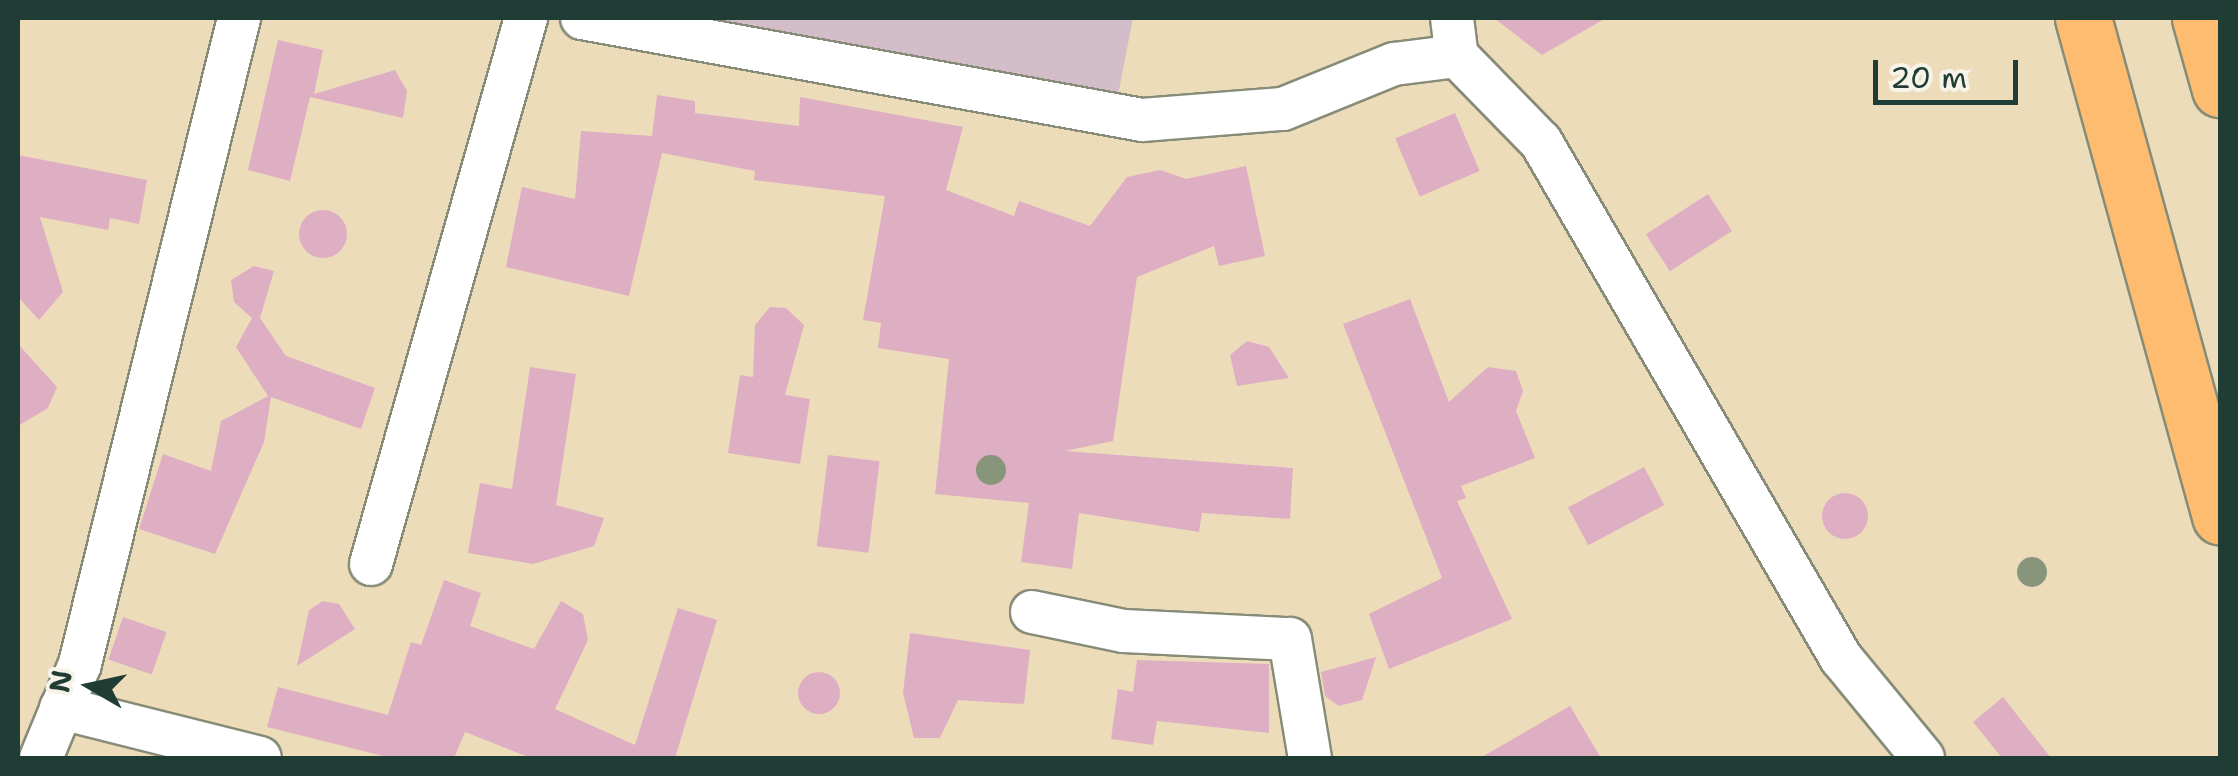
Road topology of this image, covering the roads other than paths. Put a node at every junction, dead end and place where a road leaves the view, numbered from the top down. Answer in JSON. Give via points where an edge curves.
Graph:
{"nodes":[{"id":1,"x":238,"y":18,"type":"edge"},
{"id":2,"x":526,"y":18,"type":"edge"},
{"id":3,"x":582,"y":18,"type":"edge"},
{"id":4,"x":2083,"y":18,"type":"edge"},
{"id":5,"x":2200,"y":18,"type":"edge"},
{"id":6,"x":1454,"y":37,"type":"edge"},
{"id":7,"x":2220,"y":89,"type":"edge"},
{"id":8,"x":2220,"y":516,"type":"edge"},
{"id":9,"x":371,"y":564,"type":"dead end"},
{"id":10,"x":1032,"y":612,"type":"dead end"},
{"id":11,"x":61,"y":708,"type":"junction"},
{"id":12,"x":40,"y":758,"type":"edge"},
{"id":13,"x":260,"y":758,"type":"edge"},
{"id":14,"x":1310,"y":758,"type":"edge"},
{"id":15,"x":1924,"y":758,"type":"edge"}],
"edges":[{"from":1,"to":11,"type":"street","via":[[80,664]]},
{"from":2,"to":9,"type":"street"},
{"from":3,"to":6,"type":"street","via":[[1142,120],[1283,109]]},
{"from":4,"to":8,"type":"main road"},
{"from":5,"to":7,"type":"main road"},
{"from":6,"to":15,"type":"street","via":[[1542,142],[1841,658]]},
{"from":10,"to":14,"type":"street","via":[[1124,631],[1290,639]]},
{"from":11,"to":12,"type":"street"},
{"from":11,"to":13,"type":"street"}]}
